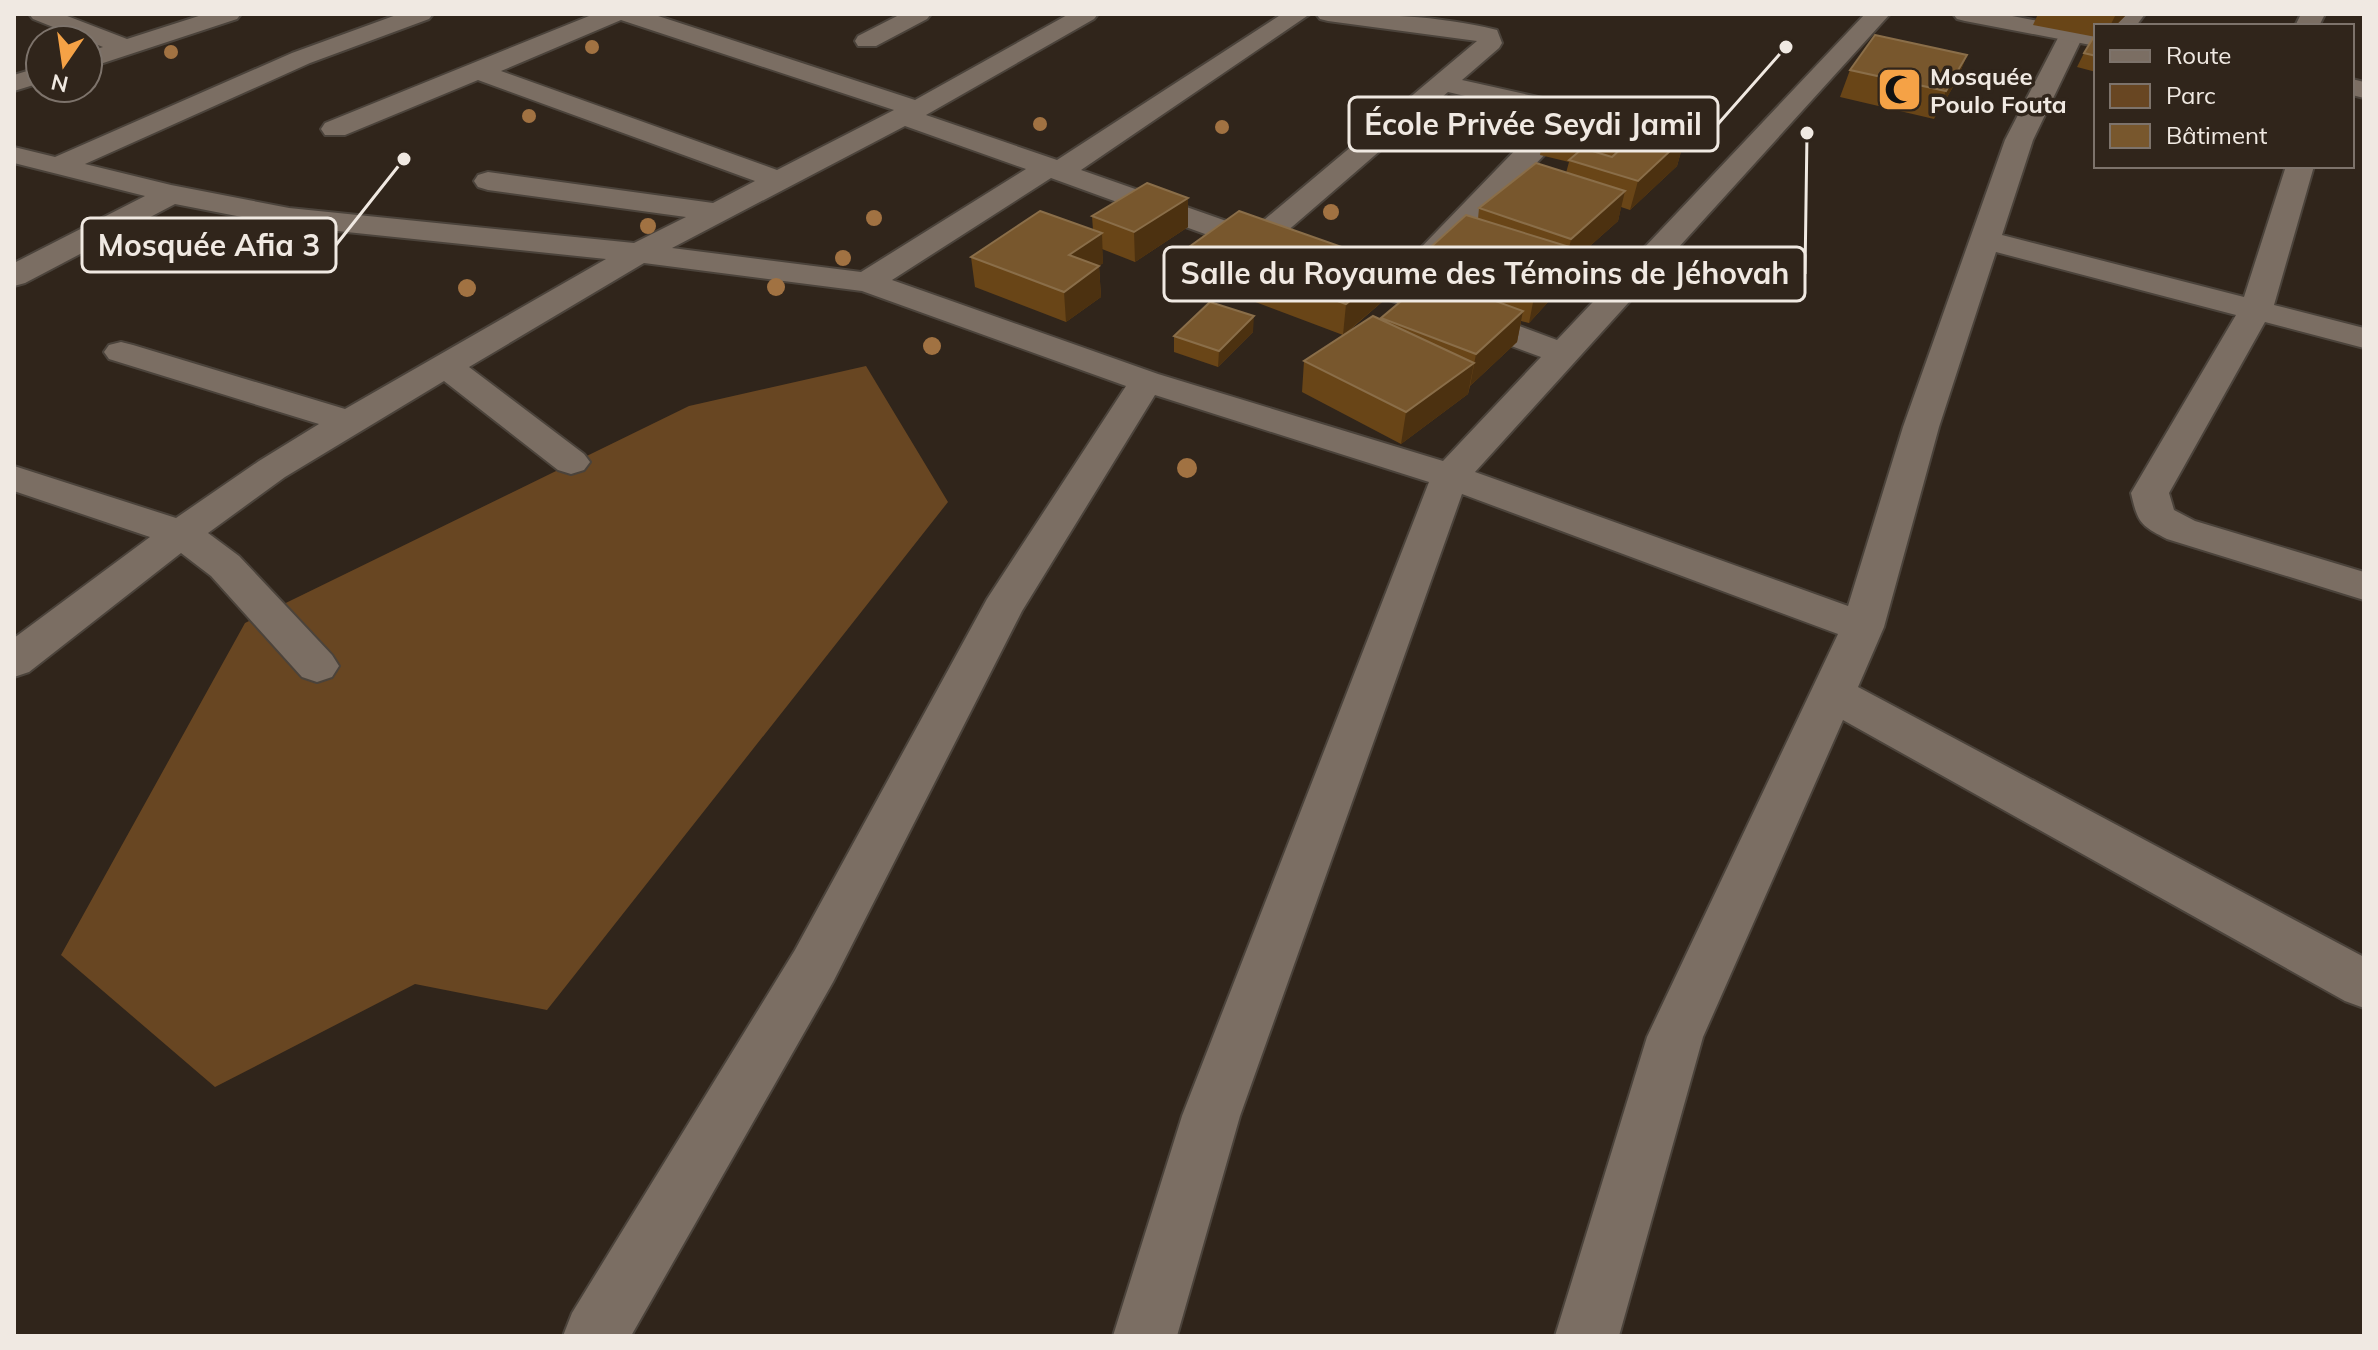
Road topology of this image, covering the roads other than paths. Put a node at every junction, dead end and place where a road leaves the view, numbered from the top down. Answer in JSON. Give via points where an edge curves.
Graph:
{"nodes":[{"id":1,"x":41,"y":14,"type":"edge"},
{"id":2,"x":229,"y":14,"type":"edge"},
{"id":3,"x":421,"y":14,"type":"edge"},
{"id":4,"x":614,"y":14,"type":"edge"},
{"id":5,"x":628,"y":14,"type":"edge"},
{"id":6,"x":919,"y":14,"type":"edge"},
{"id":7,"x":1086,"y":14,"type":"edge"},
{"id":8,"x":1298,"y":14,"type":"edge"},
{"id":9,"x":1328,"y":14,"type":"edge"},
{"id":10,"x":1878,"y":14,"type":"edge"},
{"id":11,"x":1965,"y":14,"type":"edge"},
{"id":12,"x":2084,"y":36,"type":"edge"},
{"id":13,"x":867,"y":41,"type":"dead end"},
{"id":14,"x":128,"y":48,"type":"junction"},
{"id":15,"x":104,"y":55,"type":"edge"},
{"id":16,"x":478,"y":71,"type":"junction"},
{"id":17,"x":1445,"y":84,"type":"junction"},
{"id":18,"x":911,"y":112,"type":"junction"},
{"id":19,"x":335,"y":129,"type":"dead end"},
{"id":20,"x":14,"y":155,"type":"edge"},
{"id":21,"x":58,"y":166,"type":"junction"},
{"id":22,"x":2299,"y":168,"type":"edge"},
{"id":23,"x":1054,"y":169,"type":"junction"},
{"id":24,"x":778,"y":180,"type":"junction"},
{"id":25,"x":488,"y":181,"type":"dead end"},
{"id":26,"x":171,"y":194,"type":"junction"},
{"id":27,"x":716,"y":212,"type":"junction"},
{"id":28,"x":1984,"y":240,"type":"junction"},
{"id":29,"x":1256,"y":242,"type":"junction"},
{"id":30,"x":639,"y":253,"type":"junction"},
{"id":31,"x":14,"y":276,"type":"edge"},
{"id":32,"x":867,"y":282,"type":"junction"},
{"id":33,"x":1396,"y":290,"type":"junction"},
{"id":34,"x":2256,"y":309,"type":"junction"},
{"id":35,"x":2364,"y":338,"type":"edge"},
{"id":36,"x":121,"y":352,"type":"dead end"},
{"id":37,"x":1564,"y":354,"type":"junction"},
{"id":38,"x":445,"y":365,"type":"junction"},
{"id":39,"x":1146,"y":381,"type":"junction"},
{"id":40,"x":349,"y":422,"type":"junction"},
{"id":41,"x":571,"y":462,"type":"dead end"},
{"id":42,"x":1450,"y":476,"type":"junction"},
{"id":43,"x":14,"y":478,"type":"edge"},
{"id":44,"x":181,"y":533,"type":"junction"},
{"id":45,"x":2364,"y":586,"type":"edge"},
{"id":46,"x":1863,"y":627,"type":"junction"},
{"id":47,"x":14,"y":661,"type":"edge"},
{"id":48,"x":317,"y":666,"type":"dead end"},
{"id":49,"x":1834,"y":694,"type":"junction"},
{"id":50,"x":2364,"y":984,"type":"edge"},
{"id":51,"x":595,"y":1336,"type":"edge"},
{"id":52,"x":1145,"y":1336,"type":"edge"},
{"id":53,"x":1587,"y":1336,"type":"edge"}],
"edges":[{"from":1,"to":14,"type":"street"},
{"from":2,"to":14,"type":"street"},
{"from":3,"to":21,"type":"street","via":[[301,58]]},
{"from":4,"to":16,"type":"street"},
{"from":5,"to":18,"type":"street"},
{"from":6,"to":13,"type":"street"},
{"from":7,"to":18,"type":"street"},
{"from":8,"to":23,"type":"street"},
{"from":9,"to":17,"type":"street","via":[[1488,35],[1490,43]]},
{"from":10,"to":37,"type":"street"},
{"from":11,"to":12,"type":"street"},
{"from":12,"to":28,"type":"street","via":[[2019,140]]},
{"from":14,"to":15,"type":"street"},
{"from":16,"to":19,"type":"street"},
{"from":16,"to":24,"type":"street"},
{"from":17,"to":29,"type":"street"},
{"from":17,"to":33,"type":"street","via":[[1551,108],[1565,120]]},
{"from":18,"to":23,"type":"street"},
{"from":18,"to":24,"type":"street"},
{"from":20,"to":21,"type":"street"},
{"from":21,"to":26,"type":"street"},
{"from":22,"to":34,"type":"street"},
{"from":23,"to":29,"type":"street"},
{"from":23,"to":32,"type":"street"},
{"from":24,"to":27,"type":"street"},
{"from":25,"to":27,"type":"street"},
{"from":26,"to":30,"type":"street","via":[[289,217]]},
{"from":26,"to":31,"type":"street"},
{"from":27,"to":30,"type":"street"},
{"from":28,"to":34,"type":"street"},
{"from":28,"to":46,"type":"street","via":[[1921,427]]},
{"from":29,"to":33,"type":"street"},
{"from":30,"to":32,"type":"street"},
{"from":30,"to":38,"type":"street"},
{"from":32,"to":39,"type":"street"},
{"from":33,"to":37,"type":"street"},
{"from":34,"to":35,"type":"street"},
{"from":34,"to":45,"type":"street","via":[[2150,493],[2156,517],[2181,530]]},
{"from":36,"to":40,"type":"street"},
{"from":37,"to":42,"type":"street"},
{"from":38,"to":40,"type":"street"},
{"from":38,"to":41,"type":"street"},
{"from":39,"to":42,"type":"street"},
{"from":39,"to":51,"type":"street","via":[[1002,609],[814,966]]},
{"from":40,"to":44,"type":"street"},
{"from":42,"to":46,"type":"street"},
{"from":42,"to":52,"type":"street","via":[[1211,1116]]},
{"from":43,"to":44,"type":"street"},
{"from":44,"to":47,"type":"street"},
{"from":44,"to":48,"type":"street","via":[[225,566]]},
{"from":46,"to":49,"type":"street"},
{"from":49,"to":50,"type":"street"},
{"from":49,"to":53,"type":"street","via":[[1675,1037]]}]}
